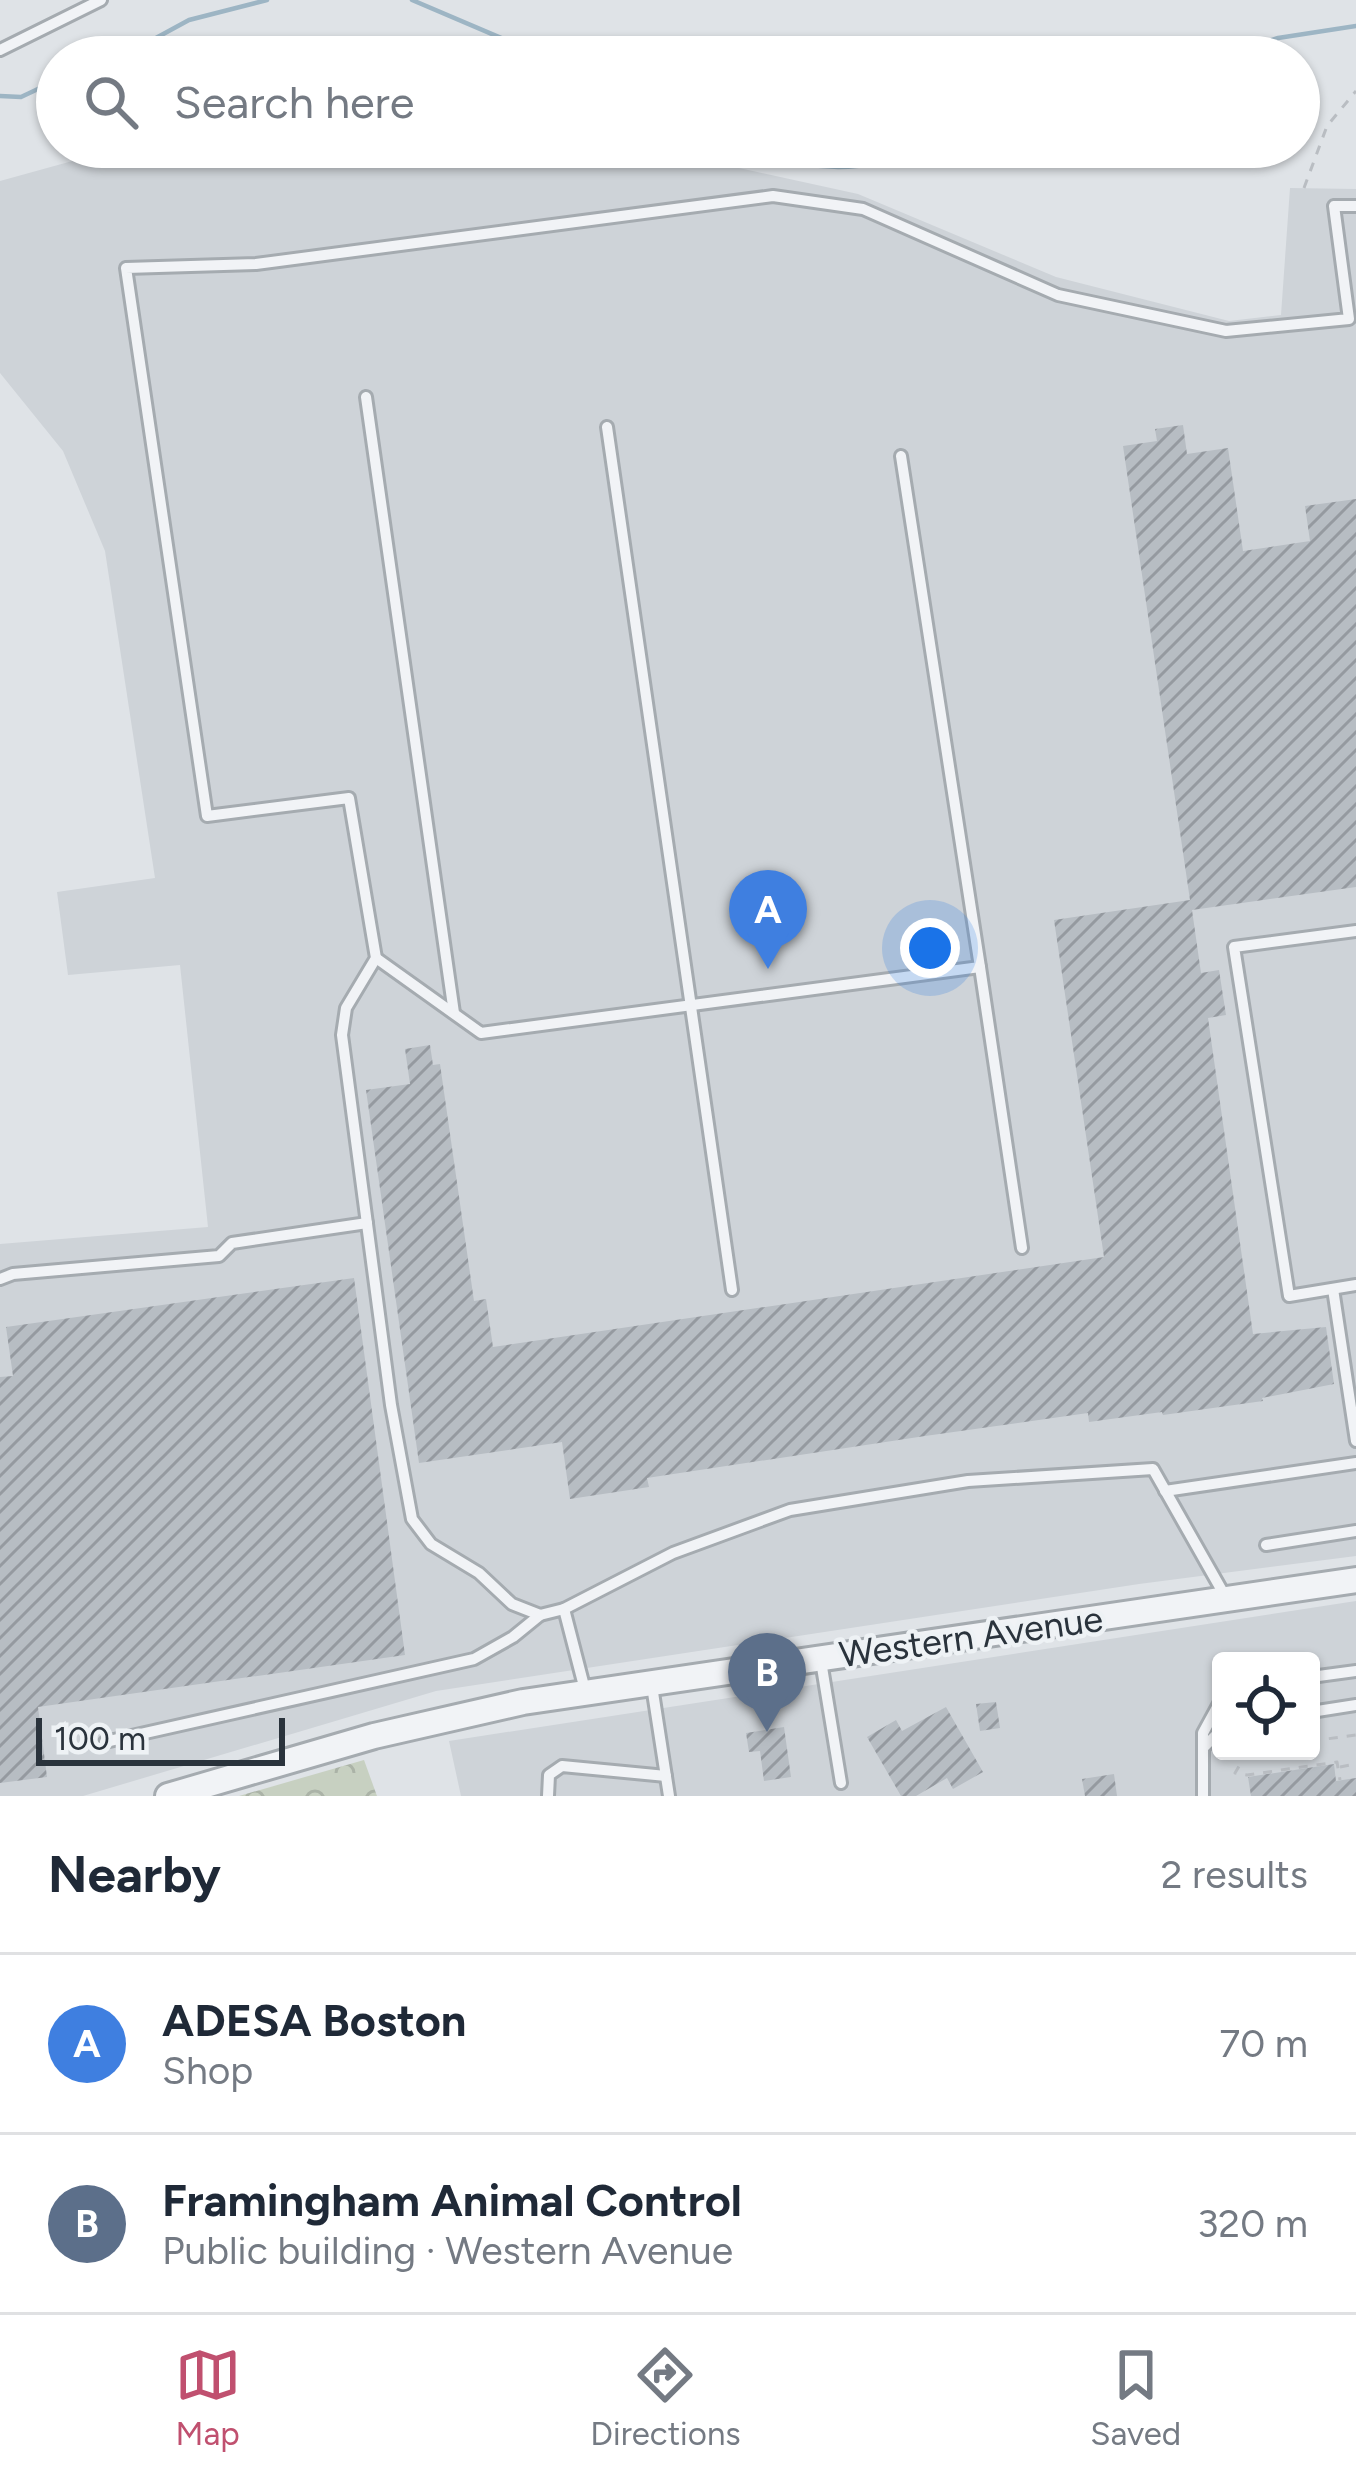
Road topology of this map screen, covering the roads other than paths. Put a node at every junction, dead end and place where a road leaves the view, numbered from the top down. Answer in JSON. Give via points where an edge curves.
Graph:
{"nodes":[{"id":1,"x":101,"y":0,"type":"edge"},
{"id":2,"x":0,"y":50,"type":"edge"},
{"id":3,"x":1356,"y":206,"type":"edge"},
{"id":4,"x":366,"y":397,"type":"dead end"},
{"id":5,"x":607,"y":427,"type":"dead end"},
{"id":6,"x":901,"y":456,"type":"dead end"},
{"id":7,"x":1356,"y":931,"type":"edge"},
{"id":8,"x":376,"y":958,"type":"junction"},
{"id":9,"x":980,"y":967,"type":"junction"},
{"id":10,"x":691,"y":1005,"type":"junction"},
{"id":11,"x":454,"y":1013,"type":"junction"},
{"id":12,"x":367,"y":1223,"type":"junction"},
{"id":13,"x":1022,"y":1249,"type":"dead end"},
{"id":14,"x":0,"y":1279,"type":"edge"},
{"id":15,"x":1356,"y":1286,"type":"edge"},
{"id":16,"x":1333,"y":1289,"type":"junction"},
{"id":17,"x":732,"y":1290,"type":"dead end"},
{"id":18,"x":1356,"y":1441,"type":"edge"},
{"id":19,"x":1356,"y":1463,"type":"edge"},
{"id":20,"x":1165,"y":1491,"type":"junction"},
{"id":21,"x":1356,"y":1531,"type":"edge"},
{"id":22,"x":1266,"y":1545,"type":"dead end"},
{"id":23,"x":1356,"y":1580,"type":"edge"},
{"id":24,"x":1226,"y":1599,"type":"junction"},
{"id":25,"x":564,"y":1609,"type":"junction"},
{"id":26,"x":540,"y":1615,"type":"junction"},
{"id":27,"x":820,"y":1658,"type":"junction"},
{"id":28,"x":1356,"y":1672,"type":"edge"},
{"id":29,"x":1320,"y":1676,"type":"edge"},
{"id":30,"x":651,"y":1682,"type":"junction"},
{"id":31,"x":586,"y":1692,"type":"junction"},
{"id":32,"x":1356,"y":1705,"type":"edge"},
{"id":33,"x":1320,"y":1711,"type":"edge"},
{"id":34,"x":1212,"y":1713,"type":"edge"},
{"id":35,"x":1212,"y":1735,"type":"edge"},
{"id":36,"x":105,"y":1742,"type":"dead end"},
{"id":37,"x":1201,"y":1752,"type":"junction"},
{"id":38,"x":666,"y":1776,"type":"junction"},
{"id":39,"x":841,"y":1783,"type":"dead end"},
{"id":40,"x":168,"y":1796,"type":"edge"},
{"id":41,"x":548,"y":1796,"type":"edge"},
{"id":42,"x":670,"y":1796,"type":"edge"},
{"id":43,"x":1203,"y":1796,"type":"edge"}],
"edges":[{"from":1,"to":2,"type":"lane"},
{"from":3,"to":8,"type":"lane","via":[[1334,206],[1349,319],[1226,331],[1058,295],[863,209],[773,196],[256,264],[126,268],[207,816],[349,798]]},
{"from":4,"to":11,"type":"lane"},
{"from":5,"to":10,"type":"lane"},
{"from":6,"to":9,"type":"lane"},
{"from":7,"to":16,"type":"lane","via":[[1234,947],[1289,1296]]},
{"from":8,"to":11,"type":"lane"},
{"from":8,"to":12,"type":"lane","via":[[346,1008],[342,1035]]},
{"from":9,"to":10,"type":"lane"},
{"from":9,"to":13,"type":"lane"},
{"from":10,"to":11,"type":"lane","via":[[481,1033]]},
{"from":10,"to":17,"type":"lane"},
{"from":12,"to":14,"type":"lane","via":[[232,1243],[219,1256]]},
{"from":12,"to":26,"type":"lane","via":[[412,1519],[431,1544],[512,1604]]},
{"from":15,"to":16,"type":"lane"},
{"from":16,"to":18,"type":"lane"},
{"from":19,"to":20,"type":"lane"},
{"from":20,"to":24,"type":"lane"},
{"from":20,"to":25,"type":"lane","via":[[1154,1469],[968,1481],[790,1510],[673,1553]]},
{"from":21,"to":22,"type":"lane"},
{"from":23,"to":24,"type":"street","name":"Western Avenue"},
{"from":24,"to":27,"type":"street","name":"Western Avenue"},
{"from":25,"to":26,"type":"lane"},
{"from":25,"to":31,"type":"lane"},
{"from":26,"to":36,"type":"lane","via":[[474,1659]]},
{"from":27,"to":30,"type":"street","name":"Western Avenue","via":[[720,1685]]},
{"from":27,"to":39,"type":"lane"},
{"from":28,"to":29,"type":"lane"},
{"from":30,"to":31,"type":"street","name":"Western Avenue"},
{"from":30,"to":38,"type":"lane"},
{"from":31,"to":40,"type":"street","name":"Western Avenue","via":[[374,1736]]},
{"from":32,"to":33,"type":"lane"},
{"from":34,"to":37,"type":"lane"},
{"from":35,"to":37,"type":"lane"},
{"from":37,"to":43,"type":"lane"},
{"from":38,"to":41,"type":"lane","via":[[562,1766],[549,1775]]},
{"from":38,"to":42,"type":"lane"}]}
